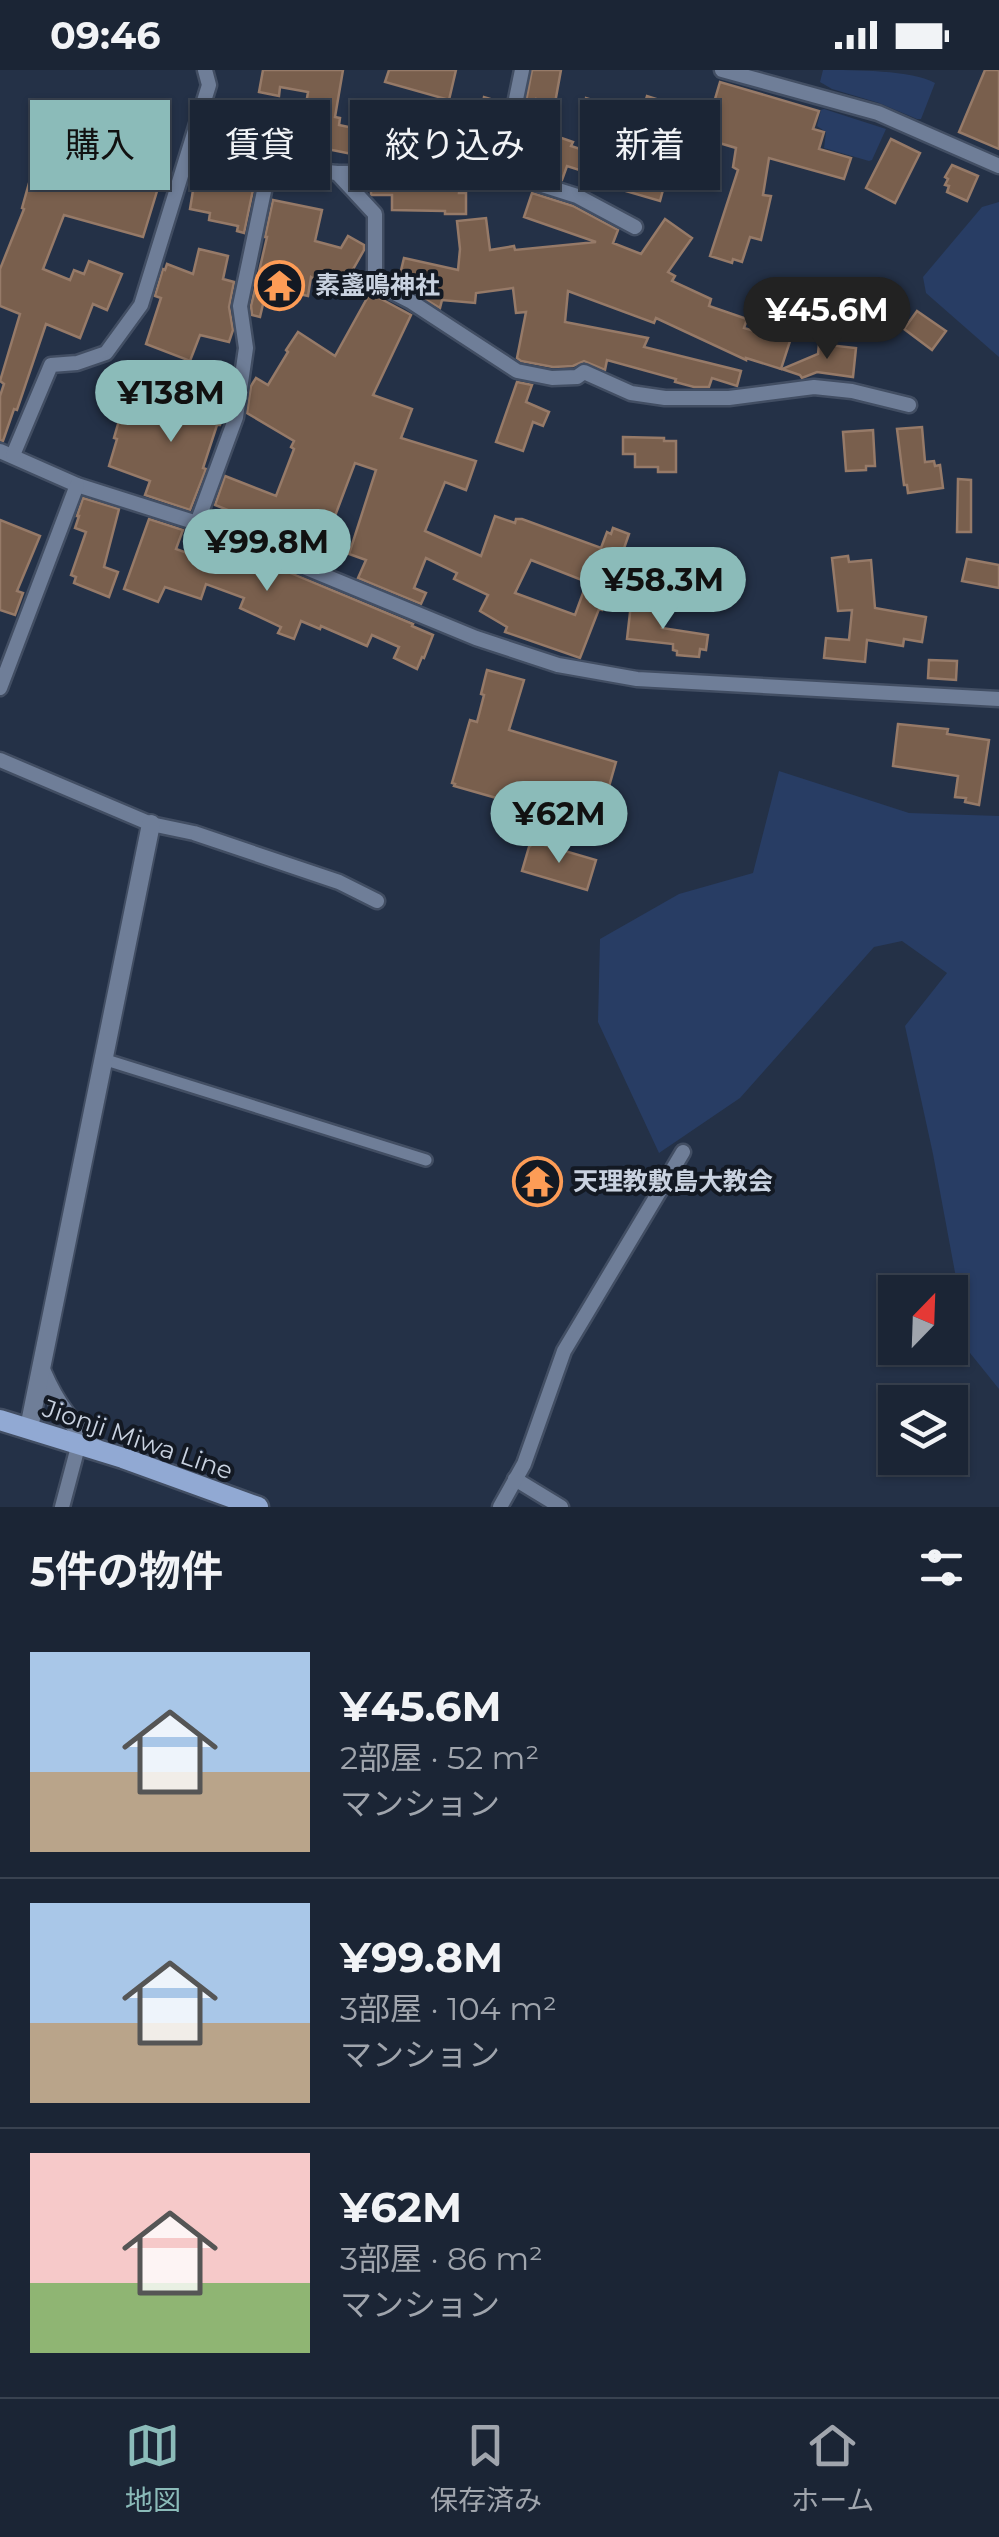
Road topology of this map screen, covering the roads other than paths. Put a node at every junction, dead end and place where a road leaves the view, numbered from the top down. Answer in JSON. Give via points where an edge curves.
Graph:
{"nodes":[{"id":1,"x":205,"y":70,"type":"edge"},
{"id":2,"x":522,"y":70,"type":"edge"},
{"id":3,"x":722,"y":70,"type":"edge"},
{"id":4,"x":204,"y":100,"type":"edge"},
{"id":5,"x":516,"y":100,"type":"edge"},
{"id":6,"x":190,"y":152,"type":"edge"},
{"id":7,"x":999,"y":166,"type":"edge"},
{"id":8,"x":330,"y":172,"type":"edge"},
{"id":9,"x":336,"y":173,"type":"junction"},
{"id":10,"x":350,"y":173,"type":"edge"},
{"id":11,"x":264,"y":190,"type":"edge"},
{"id":12,"x":557,"y":190,"type":"edge"},
{"id":13,"x":636,"y":226,"type":"dead end"},
{"id":14,"x":909,"y":404,"type":"dead end"},
{"id":15,"x":6,"y":453,"type":"edge"},
{"id":16,"x":77,"y":486,"type":"junction"},
{"id":17,"x":196,"y":524,"type":"junction"},
{"id":18,"x":0,"y":688,"type":"edge"},
{"id":19,"x":999,"y":699,"type":"edge"},
{"id":20,"x":0,"y":760,"type":"edge"},
{"id":21,"x":151,"y":824,"type":"junction"},
{"id":22,"x":377,"y":901,"type":"dead end"},
{"id":23,"x":102,"y":1060,"type":"junction"},
{"id":24,"x":683,"y":1152,"type":"dead end"},
{"id":25,"x":426,"y":1160,"type":"dead end"},
{"id":26,"x":42,"y":1372,"type":"junction"},
{"id":27,"x":0,"y":1420,"type":"edge"},
{"id":28,"x":29,"y":1428,"type":"junction"},
{"id":29,"x":88,"y":1446,"type":"junction"},
{"id":30,"x":515,"y":1480,"type":"junction"},
{"id":31,"x":62,"y":1507,"type":"edge"},
{"id":32,"x":258,"y":1507,"type":"edge"},
{"id":33,"x":500,"y":1507,"type":"edge"},
{"id":34,"x":561,"y":1507,"type":"edge"}],
"edges":[{"from":1,"to":4,"type":"street"},
{"from":2,"to":5,"type":"street"},
{"from":3,"to":7,"type":"street","via":[[878,113]]},
{"from":6,"to":15,"type":"street","via":[[142,305],[106,353],[51,366]]},
{"from":8,"to":9,"type":"street"},
{"from":9,"to":10,"type":"street"},
{"from":9,"to":14,"type":"street","via":[[375,214],[375,283],[517,370],[552,378],[584,372],[664,398],[814,387]]},
{"from":11,"to":17,"type":"street","via":[[240,306],[246,348],[236,417]]},
{"from":12,"to":13,"type":"street"},
{"from":15,"to":16,"type":"street"},
{"from":16,"to":17,"type":"street"},
{"from":16,"to":18,"type":"street"},
{"from":17,"to":19,"type":"street","via":[[558,665],[636,680]]},
{"from":20,"to":21,"type":"street"},
{"from":21,"to":22,"type":"street","via":[[339,882]]},
{"from":21,"to":23,"type":"street"},
{"from":23,"to":25,"type":"street"},
{"from":23,"to":26,"type":"street"},
{"from":24,"to":30,"type":"street","via":[[564,1350]]},
{"from":26,"to":28,"type":"street"},
{"from":26,"to":29,"type":"street"},
{"from":27,"to":28,"type":"main road","name":"Jionji Miwa Line"},
{"from":28,"to":29,"type":"main road","name":"Jionji Miwa Line"},
{"from":29,"to":31,"type":"street"},
{"from":29,"to":32,"type":"main road","name":"Jionji Miwa Line"},
{"from":30,"to":33,"type":"street"},
{"from":30,"to":34,"type":"street"}]}
